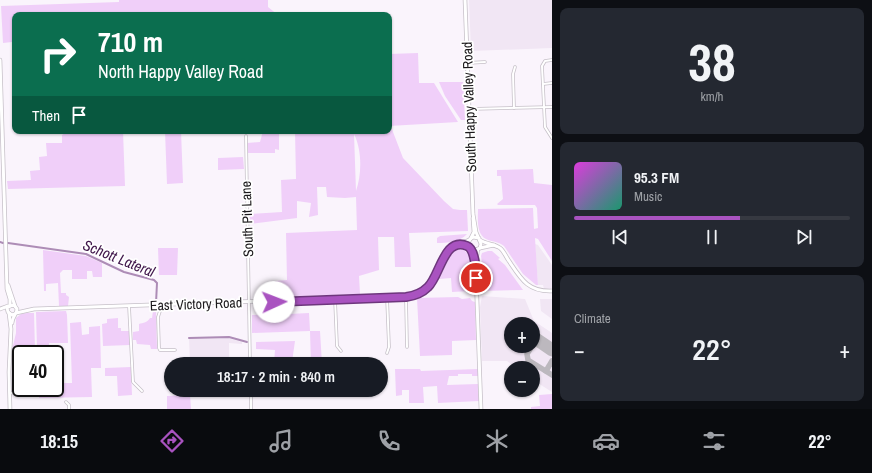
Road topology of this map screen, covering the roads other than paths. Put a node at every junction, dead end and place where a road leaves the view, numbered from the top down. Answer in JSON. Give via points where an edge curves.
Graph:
{"nodes":[{"id":1,"x":465,"y":0,"type":"edge"},
{"id":2,"x":0,"y":60,"type":"edge"},
{"id":3,"x":552,"y":60,"type":"edge"},
{"id":4,"x":485,"y":62,"type":"dead end"},
{"id":5,"x":467,"y":63,"type":"junction"},
{"id":6,"x":515,"y":67,"type":"dead end"},
{"id":7,"x":543,"y":84,"type":"junction"},
{"id":8,"x":552,"y":84,"type":"edge"},
{"id":9,"x":552,"y":107,"type":"edge"},
{"id":10,"x":514,"y":108,"type":"junction"},
{"id":11,"x":544,"y":108,"type":"junction"},
{"id":12,"x":469,"y":109,"type":"junction"},
{"id":13,"x":246,"y":136,"type":"dead end"},
{"id":14,"x":552,"y":138,"type":"edge"},
{"id":15,"x":474,"y":214,"type":"junction"},
{"id":16,"x":470,"y":239,"type":"junction"},
{"id":17,"x":480,"y":239,"type":"junction"},
{"id":18,"x":494,"y":245,"type":"junction"},
{"id":19,"x":453,"y":247,"type":"junction"},
{"id":20,"x":470,"y":248,"type":"junction"},
{"id":21,"x":479,"y":248,"type":"junction"},
{"id":22,"x":476,"y":274,"type":"junction"},
{"id":23,"x":8,"y":283,"type":"junction"},
{"id":24,"x":552,"y":291,"type":"edge"},
{"id":25,"x":387,"y":297,"type":"junction"},
{"id":26,"x":406,"y":297,"type":"junction"},
{"id":27,"x":335,"y":299,"type":"junction"},
{"id":28,"x":249,"y":302,"type":"junction"},
{"id":29,"x":160,"y":305,"type":"junction"},
{"id":30,"x":9,"y":306,"type":"junction"},
{"id":31,"x":129,"y":306,"type":"junction"},
{"id":32,"x":16,"y":307,"type":"junction"},
{"id":33,"x":34,"y":309,"type":"junction"},
{"id":34,"x":0,"y":310,"type":"edge"},
{"id":35,"x":8,"y":313,"type":"junction"},
{"id":36,"x":15,"y":313,"type":"junction"},
{"id":37,"x":11,"y":338,"type":"junction"},
{"id":38,"x":408,"y":348,"type":"dead end"},
{"id":39,"x":175,"y":350,"type":"dead end"},
{"id":40,"x":341,"y":351,"type":"dead end"},
{"id":41,"x":387,"y":353,"type":"dead end"},
{"id":42,"x":250,"y":357,"type":"edge"},
{"id":43,"x":142,"y":391,"type":"dead end"},
{"id":44,"x":10,"y":394,"type":"joint"},
{"id":45,"x":251,"y":397,"type":"edge"},
{"id":46,"x":66,"y":402,"type":"dead end"},
{"id":47,"x":10,"y":409,"type":"edge"},
{"id":48,"x":69,"y":409,"type":"edge"},
{"id":49,"x":251,"y":409,"type":"edge"},
{"id":50,"x":481,"y":409,"type":"edge"}],
"edges":[{"from":1,"to":5,"type":"street","name":"South Happy Valley Road"},
{"from":2,"to":23,"type":"street"},
{"from":3,"to":7,"type":"street","via":[[544,62],[542,66]]},
{"from":4,"to":5,"type":"street"},
{"from":5,"to":12,"type":"street","name":"South Happy Valley Road"},
{"from":6,"to":10,"type":"street","via":[[512,74]]},
{"from":7,"to":8,"type":"street"},
{"from":7,"to":11,"type":"street"},
{"from":9,"to":11,"type":"street"},
{"from":10,"to":11,"type":"street"},
{"from":10,"to":12,"type":"street"},
{"from":11,"to":14,"type":"street","via":[[546,130]]},
{"from":12,"to":15,"type":"street","name":"South Happy Valley Road"},
{"from":13,"to":28,"type":"street","name":"South Pit Lane"},
{"from":15,"to":16,"type":"street","via":[[474,232]]},
{"from":15,"to":17,"type":"street","via":[[475,229]]},
{"from":16,"to":17,"type":"street"},
{"from":16,"to":19,"type":"street"},
{"from":16,"to":20,"type":"street"},
{"from":17,"to":18,"type":"street"},
{"from":17,"to":21,"type":"street"},
{"from":18,"to":21,"type":"street"},
{"from":18,"to":24,"type":"street","via":[[500,248],[526,284],[536,289]]},
{"from":19,"to":20,"type":"street","via":[[464,245]]},
{"from":19,"to":26,"type":"street","name":"East Victory Road","via":[[445,255],[428,287],[420,293]]},
{"from":20,"to":21,"type":"street"},
{"from":20,"to":22,"type":"street","via":[[474,255]]},
{"from":21,"to":22,"type":"street","via":[[476,255]]},
{"from":22,"to":50,"type":"street"},
{"from":23,"to":30,"type":"street"},
{"from":23,"to":32,"type":"street"},
{"from":25,"to":26,"type":"street","name":"East Victory Road"},
{"from":25,"to":27,"type":"street","name":"East Victory Road"},
{"from":25,"to":41,"type":"street"},
{"from":26,"to":38,"type":"street"},
{"from":27,"to":28,"type":"street","name":"East Victory Road"},
{"from":27,"to":40,"type":"street","via":[[337,346]]},
{"from":28,"to":29,"type":"street","name":"East Victory Road"},
{"from":28,"to":42,"type":"street","name":"South Pit Lane"},
{"from":29,"to":31,"type":"street","name":"East Victory Road"},
{"from":29,"to":39,"type":"street","via":[[159,348]]},
{"from":30,"to":32,"type":"street","name":"East Victory Road"},
{"from":30,"to":34,"type":"street"},
{"from":30,"to":35,"type":"street"},
{"from":31,"to":33,"type":"street","name":"East Victory Road"},
{"from":31,"to":43,"type":"street","via":[[133,382]]},
{"from":32,"to":33,"type":"street","name":"East Victory Road"},
{"from":32,"to":36,"type":"street"},
{"from":33,"to":36,"type":"street","name":"East Victory Road"},
{"from":34,"to":35,"type":"street"},
{"from":35,"to":36,"type":"street","name":"East Victory Road"},
{"from":35,"to":37,"type":"street"},
{"from":36,"to":37,"type":"street","via":[[12,319]]},
{"from":37,"to":44,"type":"street"},
{"from":44,"to":47,"type":"street"},
{"from":45,"to":49,"type":"street"},
{"from":46,"to":48,"type":"street"}]}
